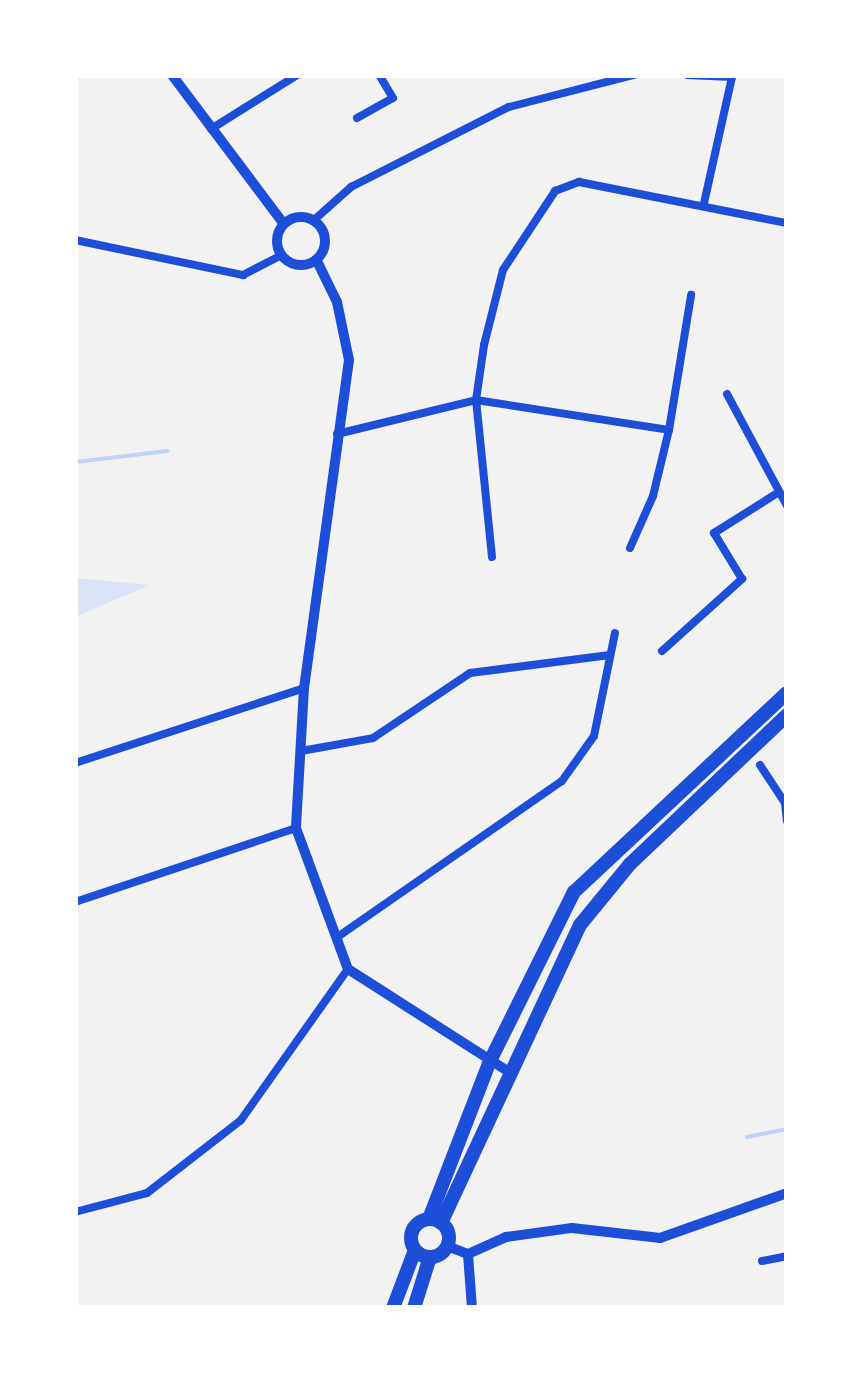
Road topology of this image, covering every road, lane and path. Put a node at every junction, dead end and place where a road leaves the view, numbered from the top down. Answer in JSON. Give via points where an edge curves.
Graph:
{"nodes":[{"id":1,"x":172,"y":75,"type":"edge"},
{"id":2,"x":297,"y":75,"type":"edge"},
{"id":3,"x":379,"y":75,"type":"edge"},
{"id":4,"x":634,"y":75,"type":"edge"},
{"id":5,"x":688,"y":75,"type":"edge"},
{"id":6,"x":357,"y":118,"type":"dead end"},
{"id":7,"x":211,"y":129,"type":"junction"},
{"id":8,"x":704,"y":203,"type":"junction"},
{"id":9,"x":314,"y":220,"type":"junction"},
{"id":10,"x":284,"y":223,"type":"junction"},
{"id":11,"x":787,"y":223,"type":"edge"},
{"id":12,"x":75,"y":240,"type":"edge"},
{"id":13,"x":280,"y":256,"type":"junction"},
{"id":14,"x":317,"y":261,"type":"junction"},
{"id":15,"x":691,"y":295,"type":"dead end"},
{"id":16,"x":727,"y":394,"type":"dead end"},
{"id":17,"x":476,"y":400,"type":"junction"},
{"id":18,"x":669,"y":430,"type":"junction"},
{"id":19,"x":337,"y":434,"type":"junction"},
{"id":20,"x":779,"y":492,"type":"junction"},
{"id":21,"x":787,"y":506,"type":"edge"},
{"id":22,"x":630,"y":548,"type":"dead end"},
{"id":23,"x":492,"y":557,"type":"dead end"},
{"id":24,"x":615,"y":634,"type":"dead end"},
{"id":25,"x":662,"y":651,"type":"dead end"},
{"id":26,"x":610,"y":654,"type":"junction"},
{"id":27,"x":304,"y":688,"type":"junction"},
{"id":28,"x":787,"y":692,"type":"edge"},
{"id":29,"x":787,"y":715,"type":"edge"},
{"id":30,"x":300,"y":751,"type":"junction"},
{"id":31,"x":75,"y":764,"type":"edge"},
{"id":32,"x":760,"y":765,"type":"dead end"},
{"id":33,"x":787,"y":821,"type":"edge"},
{"id":34,"x":296,"y":828,"type":"junction"},
{"id":35,"x":75,"y":902,"type":"edge"},
{"id":36,"x":336,"y":938,"type":"junction"},
{"id":37,"x":348,"y":969,"type":"junction"},
{"id":38,"x":490,"y":1061,"type":"junction"},
{"id":39,"x":509,"y":1072,"type":"junction"},
{"id":40,"x":787,"y":1193,"type":"edge"},
{"id":41,"x":75,"y":1212,"type":"edge"},
{"id":42,"x":435,"y":1221,"type":"junction"},
{"id":43,"x":447,"y":1246,"type":"junction"},
{"id":44,"x":415,"y":1250,"type":"junction"},
{"id":45,"x":468,"y":1254,"type":"junction"},
{"id":46,"x":787,"y":1256,"type":"edge"},
{"id":47,"x":430,"y":1257,"type":"junction"},
{"id":48,"x":762,"y":1261,"type":"dead end"},
{"id":49,"x":392,"y":1308,"type":"edge"},
{"id":50,"x":414,"y":1308,"type":"edge"},
{"id":51,"x":472,"y":1308,"type":"edge"}],
"edges":[{"from":1,"to":7,"type":"street"},
{"from":2,"to":7,"type":"street"},
{"from":3,"to":6,"type":"street","via":[[392,98]]},
{"from":4,"to":9,"type":"street","via":[[509,107],[351,187]]},
{"from":5,"to":8,"type":"street","via":[[732,77]]},
{"from":7,"to":10,"type":"street"},
{"from":8,"to":11,"type":"street"},
{"from":8,"to":17,"type":"street","via":[[579,182],[556,191],[503,270]]},
{"from":9,"to":10,"type":"street"},
{"from":9,"to":14,"type":"street","via":[[326,239]]},
{"from":10,"to":13,"type":"street","via":[[276,240]]},
{"from":12,"to":13,"type":"street","via":[[217,273],[258,272]]},
{"from":13,"to":14,"type":"street","via":[[297,265]]},
{"from":14,"to":19,"type":"street","via":[[345,330],[349,360]]},
{"from":15,"to":18,"type":"street"},
{"from":16,"to":20,"type":"street"},
{"from":17,"to":18,"type":"street"},
{"from":17,"to":19,"type":"street"},
{"from":17,"to":23,"type":"street"},
{"from":18,"to":22,"type":"street","via":[[653,496]]},
{"from":19,"to":27,"type":"street","via":[[325,568]]},
{"from":20,"to":21,"type":"street"},
{"from":20,"to":25,"type":"street","via":[[714,533],[742,578]]},
{"from":24,"to":26,"type":"street"},
{"from":26,"to":30,"type":"street","via":[[470,673],[373,738]]},
{"from":26,"to":36,"type":"street","via":[[594,736],[562,781]]},
{"from":27,"to":30,"type":"street"},
{"from":27,"to":31,"type":"street"},
{"from":28,"to":38,"type":"highway","via":[[574,892]]},
{"from":29,"to":39,"type":"highway","via":[[599,899]]},
{"from":30,"to":34,"type":"street"},
{"from":32,"to":33,"type":"street","via":[[785,803]]},
{"from":34,"to":35,"type":"street"},
{"from":34,"to":36,"type":"street"},
{"from":36,"to":37,"type":"street"},
{"from":37,"to":38,"type":"street"},
{"from":37,"to":41,"type":"street","via":[[241,1120],[147,1193]]},
{"from":38,"to":39,"type":"street"},
{"from":38,"to":42,"type":"highway"},
{"from":39,"to":42,"type":"highway"},
{"from":40,"to":45,"type":"street","via":[[660,1238],[572,1228],[493,1240]]},
{"from":42,"to":43,"type":"highway"},
{"from":42,"to":44,"type":"highway","via":[[412,1230]]},
{"from":43,"to":45,"type":"street"},
{"from":43,"to":47,"type":"highway"},
{"from":44,"to":47,"type":"highway"},
{"from":44,"to":49,"type":"highway"},
{"from":45,"to":51,"type":"street"},
{"from":46,"to":48,"type":"street"},
{"from":47,"to":50,"type":"highway"}]}
